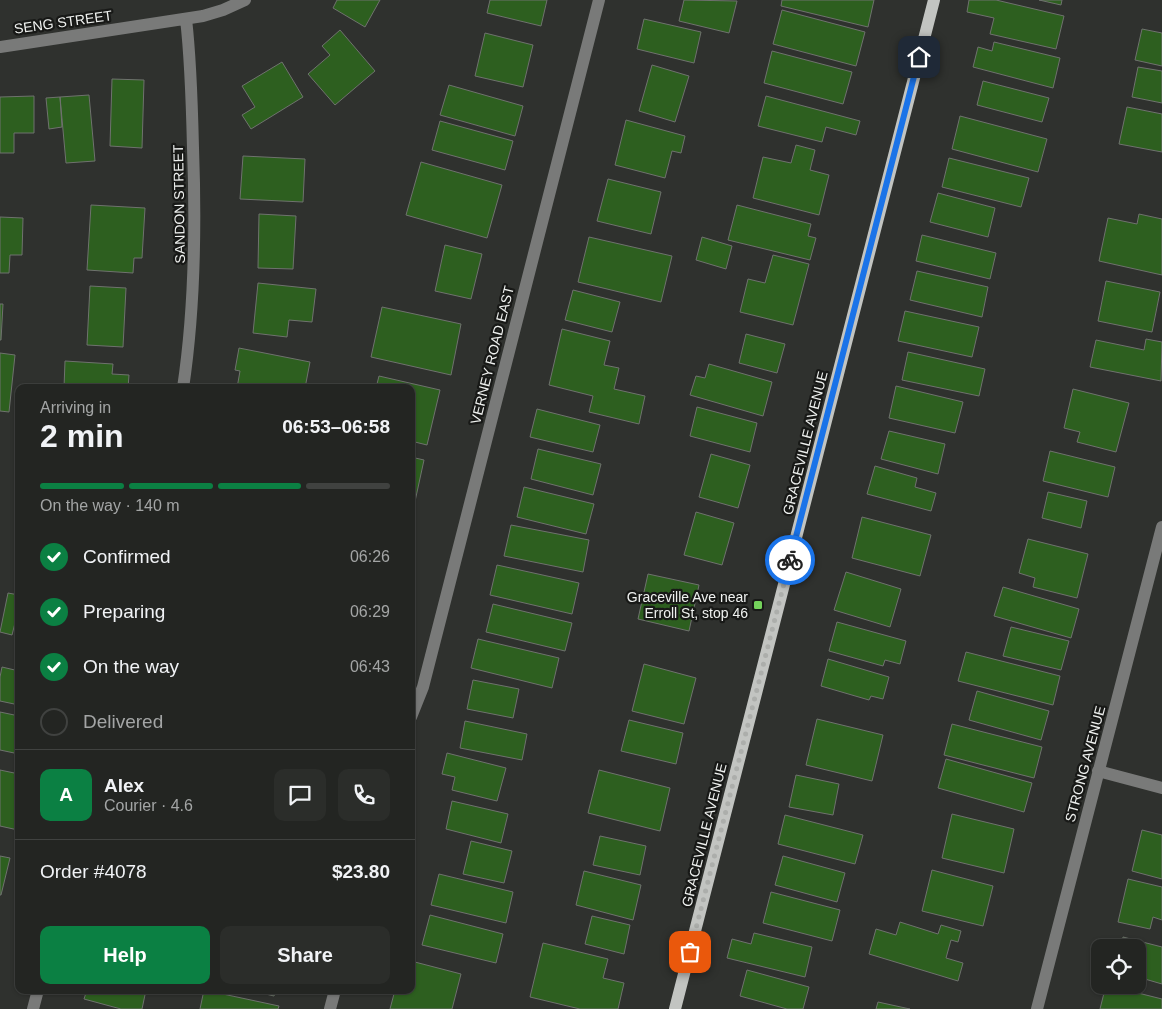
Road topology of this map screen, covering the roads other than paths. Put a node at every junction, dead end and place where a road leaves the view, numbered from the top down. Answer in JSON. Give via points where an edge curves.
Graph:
{"nodes":[{"id":1,"x":246,"y":0,"type":"edge"},
{"id":2,"x":599,"y":0,"type":"edge"},
{"id":3,"x":934,"y":0,"type":"edge"},
{"id":4,"x":186,"y":19,"type":"junction"},
{"id":5,"x":0,"y":47,"type":"edge"},
{"id":6,"x":184,"y":384,"type":"edge"},
{"id":7,"x":1162,"y":527,"type":"edge"},
{"id":8,"x":415,"y":707,"type":"edge"},
{"id":9,"x":1098,"y":771,"type":"junction"},
{"id":10,"x":1162,"y":788,"type":"edge"},
{"id":11,"x":37,"y":994,"type":"edge"},
{"id":12,"x":334,"y":994,"type":"edge"},
{"id":13,"x":33,"y":1009,"type":"edge"},
{"id":14,"x":330,"y":1009,"type":"edge"},
{"id":15,"x":675,"y":1009,"type":"edge"},
{"id":16,"x":1037,"y":1009,"type":"edge"}],
"edges":[{"from":1,"to":4,"type":"street","name":"SENG STREET","via":[[223,10]]},
{"from":2,"to":8,"type":"street","name":"VERNEY ROAD EAST","via":[[423,687]]},
{"from":3,"to":15,"type":"main road","name":"GRACEVILLE AVENUE"},
{"from":4,"to":5,"type":"street","name":"SENG STREET"},
{"from":4,"to":6,"type":"street","name":"SANDON STREET","via":[[193,126],[195,267]]},
{"from":7,"to":9,"type":"street","name":"STRONG AVENUE"},
{"from":9,"to":10,"type":"street"},
{"from":9,"to":16,"type":"street","name":"STRONG AVENUE"},
{"from":11,"to":13,"type":"street"},
{"from":12,"to":14,"type":"street"}]}
